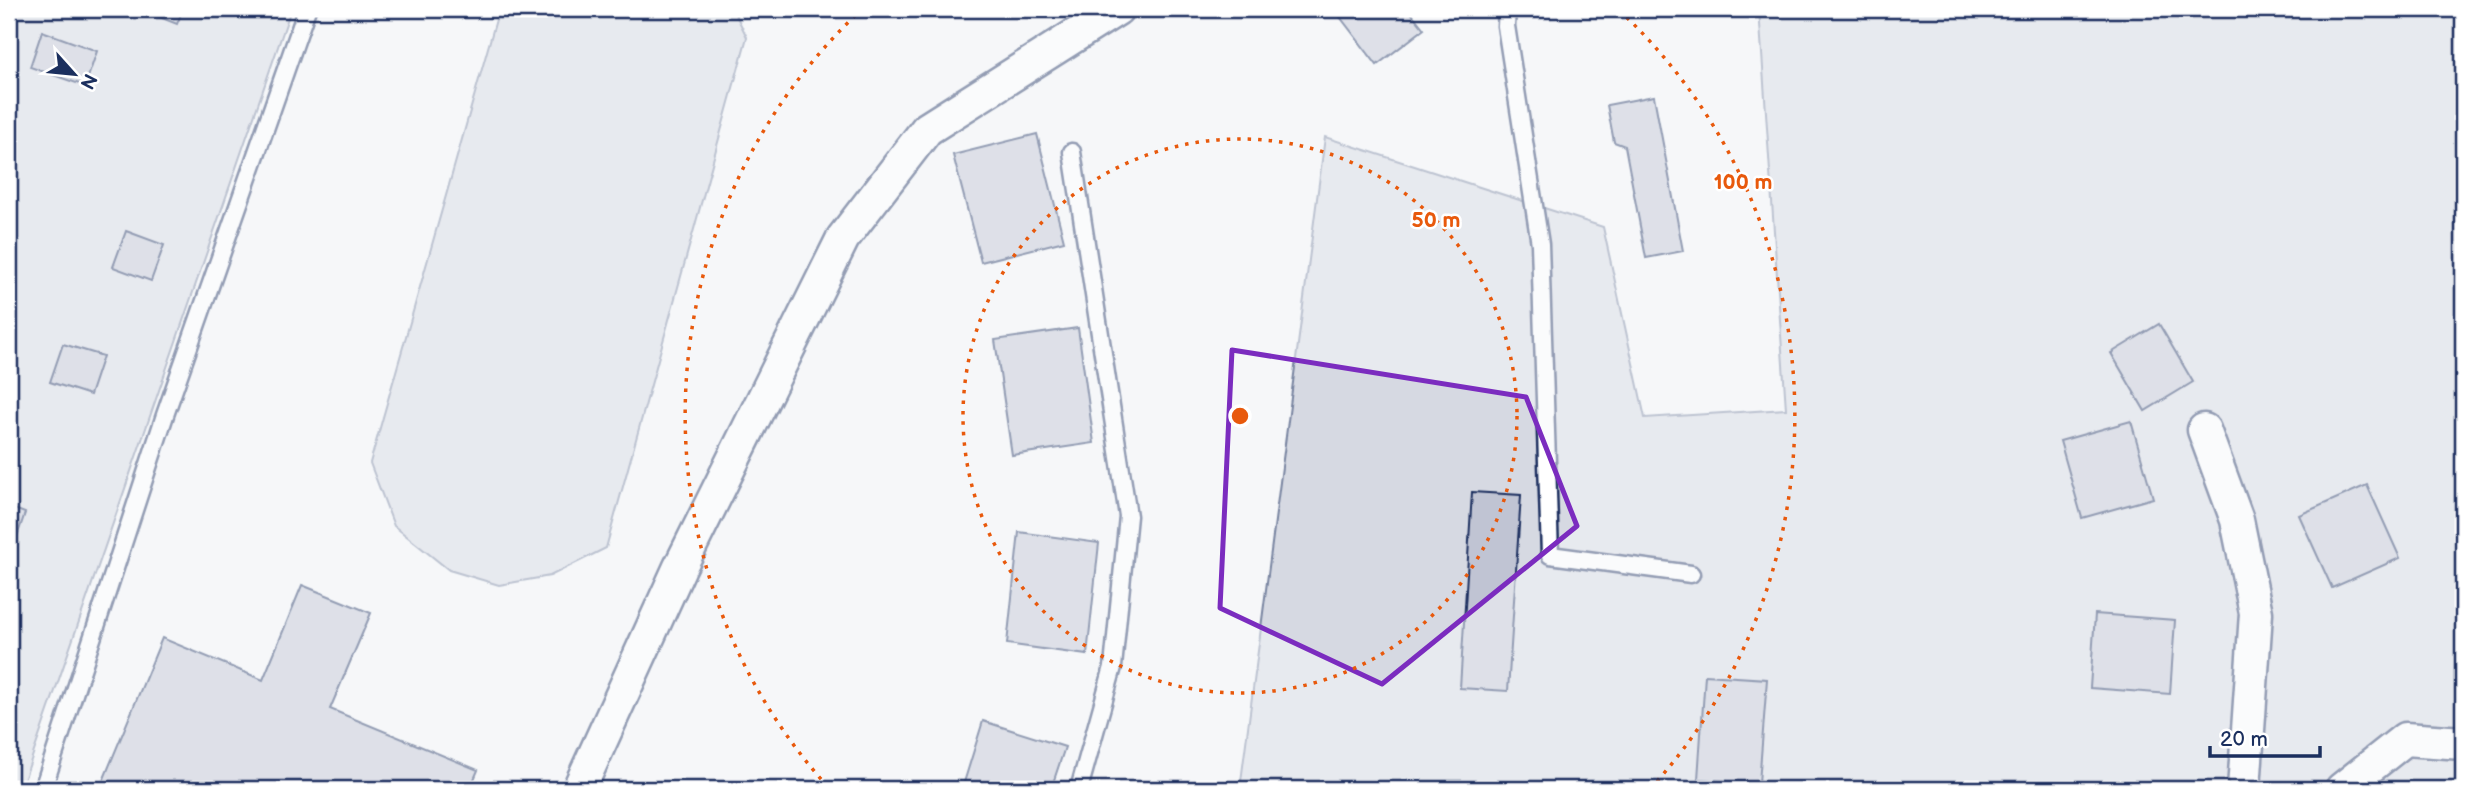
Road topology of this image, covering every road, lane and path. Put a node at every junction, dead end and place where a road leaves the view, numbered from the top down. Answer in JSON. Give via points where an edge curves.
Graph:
{"nodes":[{"id":1,"x":307,"y":9,"type":"edge"},
{"id":2,"x":1117,"y":9,"type":"edge"},
{"id":3,"x":1507,"y":9,"type":"edge"},
{"id":4,"x":1072,"y":152,"type":"dead end"},
{"id":5,"x":2204,"y":430,"type":"dead end"},
{"id":6,"x":1691,"y":574,"type":"dead end"},
{"id":7,"x":2463,"y":743,"type":"edge"},
{"id":8,"x":43,"y":789,"type":"edge"},
{"id":9,"x":579,"y":789,"type":"edge"},
{"id":10,"x":1079,"y":789,"type":"edge"},
{"id":11,"x":2244,"y":789,"type":"edge"},
{"id":12,"x":2342,"y":789,"type":"edge"}],
"edges":[{"from":1,"to":8,"type":"lane","via":[[165,415]]},
{"from":2,"to":9,"type":"street","via":[[928,129],[843,237],[680,567]]},
{"from":3,"to":6,"type":"lane","via":[[1539,244],[1550,555]]},
{"from":4,"to":10,"type":"lane","via":[[1128,516],[1113,667]]},
{"from":5,"to":11,"type":"street","via":[[2237,520],[2256,613]]},
{"from":7,"to":12,"type":"street","via":[[2405,739]]}]}
